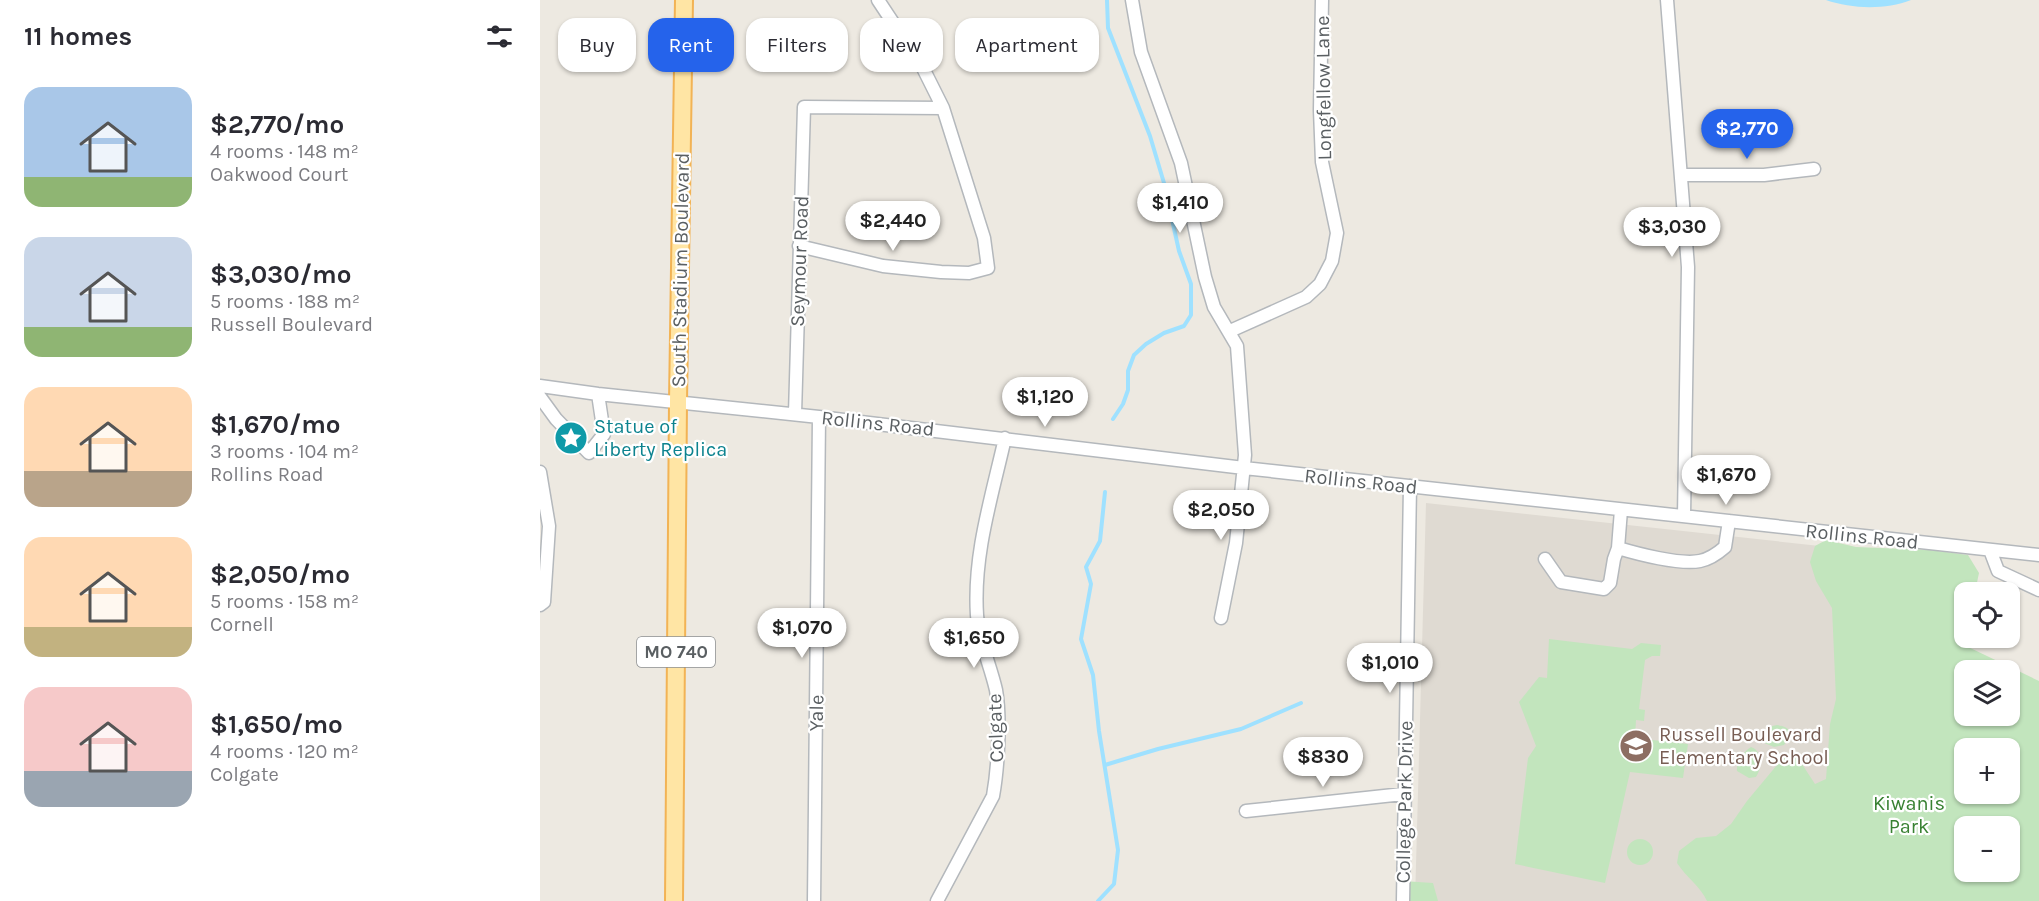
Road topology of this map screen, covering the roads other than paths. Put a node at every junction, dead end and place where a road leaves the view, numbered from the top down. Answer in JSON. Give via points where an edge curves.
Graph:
{"nodes":[{"id":1,"x":684,"y":0,"type":"edge"},
{"id":2,"x":878,"y":0,"type":"edge"},
{"id":3,"x":1132,"y":0,"type":"edge"},
{"id":4,"x":1322,"y":0,"type":"edge"},
{"id":5,"x":1667,"y":0,"type":"edge"},
{"id":6,"x":944,"y":108,"type":"junction"},
{"id":7,"x":1814,"y":169,"type":"dead end"},
{"id":8,"x":1681,"y":175,"type":"junction"},
{"id":9,"x":799,"y":246,"type":"junction"},
{"id":10,"x":1230,"y":331,"type":"junction"},
{"id":11,"x":540,"y":386,"type":"edge"},
{"id":12,"x":598,"y":394,"type":"junction"},
{"id":13,"x":540,"y":397,"type":"edge"},
{"id":14,"x":678,"y":402,"type":"junction"},
{"id":15,"x":795,"y":414,"type":"junction"},
{"id":16,"x":819,"y":417,"type":"junction"},
{"id":17,"x":1005,"y":438,"type":"junction"},
{"id":18,"x":1244,"y":468,"type":"junction"},
{"id":19,"x":540,"y":472,"type":"edge"},
{"id":20,"x":1410,"y":486,"type":"junction"},
{"id":21,"x":1622,"y":510,"type":"junction"},
{"id":22,"x":1684,"y":516,"type":"junction"},
{"id":23,"x":1730,"y":521,"type":"junction"},
{"id":24,"x":1618,"y":548,"type":"junction"},
{"id":25,"x":1990,"y":550,"type":"junction"},
{"id":26,"x":2039,"y":555,"type":"edge"},
{"id":27,"x":1545,"y":559,"type":"dead end"},
{"id":28,"x":2039,"y":590,"type":"edge"},
{"id":29,"x":540,"y":605,"type":"edge"},
{"id":30,"x":1221,"y":618,"type":"dead end"},
{"id":31,"x":1403,"y":794,"type":"junction"},
{"id":32,"x":1246,"y":811,"type":"dead end"},
{"id":33,"x":674,"y":901,"type":"edge"},
{"id":34,"x":814,"y":901,"type":"edge"},
{"id":35,"x":937,"y":901,"type":"edge"},
{"id":36,"x":1403,"y":901,"type":"edge"}],
"edges":[{"from":1,"to":14,"type":"main road","name":"South Stadium Boulevard","number":"MO 740"},
{"from":2,"to":6,"type":"street"},
{"from":3,"to":10,"type":"street","via":[[1141,51],[1180,163],[1204,277],[1214,307]]},
{"from":4,"to":10,"type":"street","name":"Longfellow Lane","via":[[1320,110],[1322,162],[1337,233],[1332,261],[1320,284],[1306,297]]},
{"from":5,"to":8,"type":"street"},
{"from":6,"to":9,"type":"street","name":"Seymour Road","via":[[804,107]]},
{"from":6,"to":9,"type":"street","via":[[984,238],[988,268],[969,273],[895,267]]},
{"from":7,"to":8,"type":"street","via":[[1764,175]]},
{"from":8,"to":22,"type":"street","via":[[1688,267]]},
{"from":9,"to":15,"type":"street","name":"Seymour Road"},
{"from":10,"to":18,"type":"street","via":[[1237,346]]},
{"from":11,"to":12,"type":"street","name":"Rollins Road"},
{"from":12,"to":13,"type":"street","via":[[604,434],[589,453]]},
{"from":12,"to":14,"type":"street","name":"Rollins Road"},
{"from":14,"to":15,"type":"street","name":"Rollins Road"},
{"from":14,"to":33,"type":"main road","name":"South Stadium Boulevard","number":"MO 740"},
{"from":15,"to":16,"type":"street","name":"Rollins Road"},
{"from":16,"to":17,"type":"street","name":"Rollins Road"},
{"from":16,"to":34,"type":"street","name":"Yale"},
{"from":17,"to":18,"type":"street","name":"Rollins Road"},
{"from":17,"to":35,"type":"street","name":"Colgate","via":[[978,570],[980,638],[998,711],[996,779],[993,796]]},
{"from":18,"to":20,"type":"street","name":"Rollins Road"},
{"from":18,"to":30,"type":"street","via":[[1236,543]]},
{"from":19,"to":29,"type":"street","via":[[549,526],[544,602]]},
{"from":20,"to":21,"type":"street","name":"Rollins Road"},
{"from":20,"to":31,"type":"street","name":"College Park Drive"},
{"from":21,"to":22,"type":"street","name":"Rollins Road"},
{"from":21,"to":24,"type":"street"},
{"from":22,"to":23,"type":"street","name":"Rollins Road"},
{"from":23,"to":24,"type":"street","via":[[1725,548],[1700,561],[1641,556]]},
{"from":23,"to":25,"type":"street","name":"Rollins Road"},
{"from":24,"to":27,"type":"street","via":[[1610,583],[1604,589],[1561,582]]},
{"from":25,"to":26,"type":"street","name":"Rollins Road"},
{"from":25,"to":28,"type":"street","via":[[1998,572]]},
{"from":31,"to":32,"type":"street"},
{"from":31,"to":36,"type":"street","name":"College Park Drive"}]}
